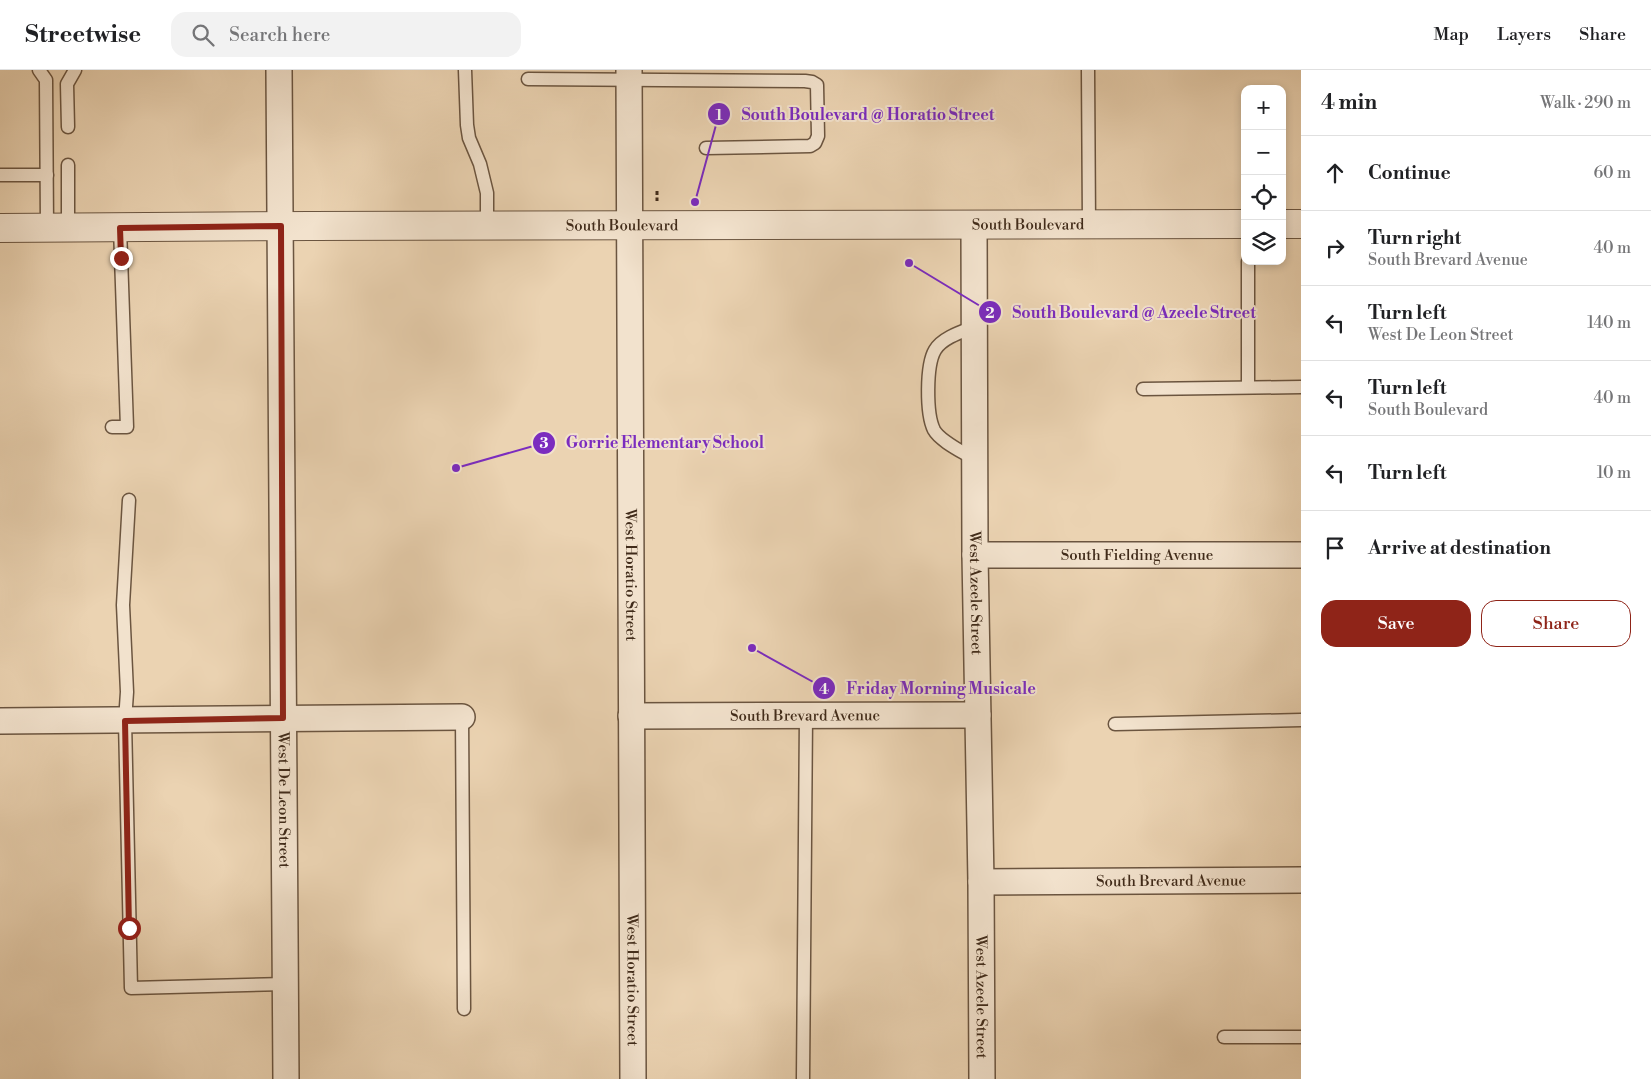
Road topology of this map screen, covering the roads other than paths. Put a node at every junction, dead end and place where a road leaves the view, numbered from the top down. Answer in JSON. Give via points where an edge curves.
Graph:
{"nodes":[{"id":1,"x":39,"y":70,"type":"edge"},
{"id":2,"x":75,"y":70,"type":"edge"},
{"id":3,"x":279,"y":70,"type":"edge"},
{"id":4,"x":465,"y":70,"type":"edge"},
{"id":5,"x":1088,"y":70,"type":"edge"},
{"id":6,"x":629,"y":75,"type":"edge"},
{"id":7,"x":528,"y":79,"type":"dead end"},
{"id":8,"x":68,"y":127,"type":"dead end"},
{"id":9,"x":706,"y":148,"type":"dead end"},
{"id":10,"x":68,"y":165,"type":"dead end"},
{"id":11,"x":47,"y":170,"type":"junction"},
{"id":12,"x":0,"y":175,"type":"edge"},
{"id":13,"x":1241,"y":224,"type":"edge"},
{"id":14,"x":1286,"y":224,"type":"edge"},
{"id":15,"x":1301,"y":224,"type":"edge"},
{"id":16,"x":974,"y":225,"type":"junction"},
{"id":17,"x":1089,"y":225,"type":"junction"},
{"id":18,"x":281,"y":226,"type":"junction"},
{"id":19,"x":487,"y":226,"type":"junction"},
{"id":20,"x":631,"y":226,"type":"junction"},
{"id":21,"x":0,"y":228,"type":"edge"},
{"id":22,"x":57,"y":228,"type":"junction"},
{"id":23,"x":120,"y":228,"type":"junction"},
{"id":24,"x":1248,"y":265,"type":"edge"},
{"id":25,"x":974,"y":327,"type":"junction"},
{"id":26,"x":1248,"y":387,"type":"junction"},
{"id":27,"x":1301,"y":387,"type":"edge"},
{"id":28,"x":1143,"y":389,"type":"dead end"},
{"id":29,"x":112,"y":427,"type":"dead end"},
{"id":30,"x":974,"y":459,"type":"junction"},
{"id":31,"x":129,"y":500,"type":"dead end"},
{"id":32,"x":975,"y":555,"type":"junction"},
{"id":33,"x":1301,"y":555,"type":"edge"},
{"id":34,"x":978,"y":715,"type":"junction"},
{"id":35,"x":631,"y":716,"type":"junction"},
{"id":36,"x":806,"y":716,"type":"junction"},
{"id":37,"x":462,"y":717,"type":"joint"},
{"id":38,"x":283,"y":718,"type":"junction"},
{"id":39,"x":1301,"y":720,"type":"edge"},
{"id":40,"x":0,"y":721,"type":"edge"},
{"id":41,"x":125,"y":721,"type":"junction"},
{"id":42,"x":1115,"y":724,"type":"dead end"},
{"id":43,"x":1301,"y":880,"type":"edge"},
{"id":44,"x":981,"y":882,"type":"junction"},
{"id":45,"x":285,"y":984,"type":"junction"},
{"id":46,"x":464,"y":1009,"type":"dead end"},
{"id":47,"x":1224,"y":1037,"type":"dead end"},
{"id":48,"x":1301,"y":1037,"type":"edge"},
{"id":49,"x":286,"y":1079,"type":"edge"},
{"id":50,"x":633,"y":1079,"type":"edge"},
{"id":51,"x":803,"y":1079,"type":"edge"},
{"id":52,"x":982,"y":1079,"type":"edge"}],
"edges":[{"from":1,"to":11,"type":"lane","via":[[46,80]]},
{"from":2,"to":8,"type":"lane","via":[[67,84]]},
{"from":3,"to":18,"type":"street","name":"West De Leon Street"},
{"from":4,"to":19,"type":"lane","via":[[467,125],[487,193]]},
{"from":5,"to":17,"type":"lane"},
{"from":6,"to":7,"type":"lane"},
{"from":6,"to":9,"type":"lane","via":[[805,81],[817,85],[818,136],[810,146]]},
{"from":6,"to":20,"type":"street","name":"West Horatio Street"},
{"from":10,"to":22,"type":"lane"},
{"from":11,"to":12,"type":"lane"},
{"from":11,"to":22,"type":"lane"},
{"from":13,"to":17,"type":"street","name":"South Boulevard"},
{"from":14,"to":15,"type":"street"},
{"from":16,"to":17,"type":"street","name":"South Boulevard"},
{"from":16,"to":20,"type":"street","name":"South Boulevard"},
{"from":16,"to":25,"type":"street","name":"West Azeele Street"},
{"from":18,"to":19,"type":"street","name":"South Boulevard"},
{"from":18,"to":23,"type":"street","name":"South Boulevard"},
{"from":18,"to":38,"type":"street","name":"West De Leon Street"},
{"from":19,"to":20,"type":"street","name":"South Boulevard"},
{"from":20,"to":35,"type":"street","name":"West Horatio Street"},
{"from":21,"to":22,"type":"street","name":"South Boulevard"},
{"from":22,"to":23,"type":"street","name":"South Boulevard"},
{"from":23,"to":29,"type":"lane","via":[[127,427]]},
{"from":24,"to":26,"type":"lane"},
{"from":25,"to":30,"type":"street","name":"West Azeele Street"},
{"from":25,"to":30,"type":"lane","via":[[949,338],[935,350],[929,371],[929,414],[934,430]]},
{"from":26,"to":27,"type":"lane"},
{"from":26,"to":28,"type":"lane"},
{"from":30,"to":32,"type":"street","name":"West Azeele Street"},
{"from":31,"to":41,"type":"lane","via":[[123,605]]},
{"from":32,"to":33,"type":"street","name":"South Fielding Avenue"},
{"from":32,"to":34,"type":"street","name":"West Azeele Street"},
{"from":34,"to":36,"type":"street","name":"South Brevard Avenue"},
{"from":34,"to":44,"type":"street","name":"West Azeele Street"},
{"from":35,"to":36,"type":"street","name":"South Brevard Avenue"},
{"from":35,"to":50,"type":"street","name":"West Horatio Street"},
{"from":36,"to":51,"type":"lane"},
{"from":37,"to":38,"type":"street"},
{"from":37,"to":46,"type":"lane"},
{"from":38,"to":41,"type":"street"},
{"from":38,"to":45,"type":"street","name":"West De Leon Street"},
{"from":39,"to":42,"type":"lane"},
{"from":40,"to":41,"type":"street"},
{"from":41,"to":45,"type":"lane","via":[[131,988]]},
{"from":43,"to":44,"type":"street","name":"South Brevard Avenue"},
{"from":44,"to":52,"type":"street","name":"West Azeele Street"},
{"from":45,"to":49,"type":"street","name":"West De Leon Street"},
{"from":47,"to":48,"type":"lane"}]}
